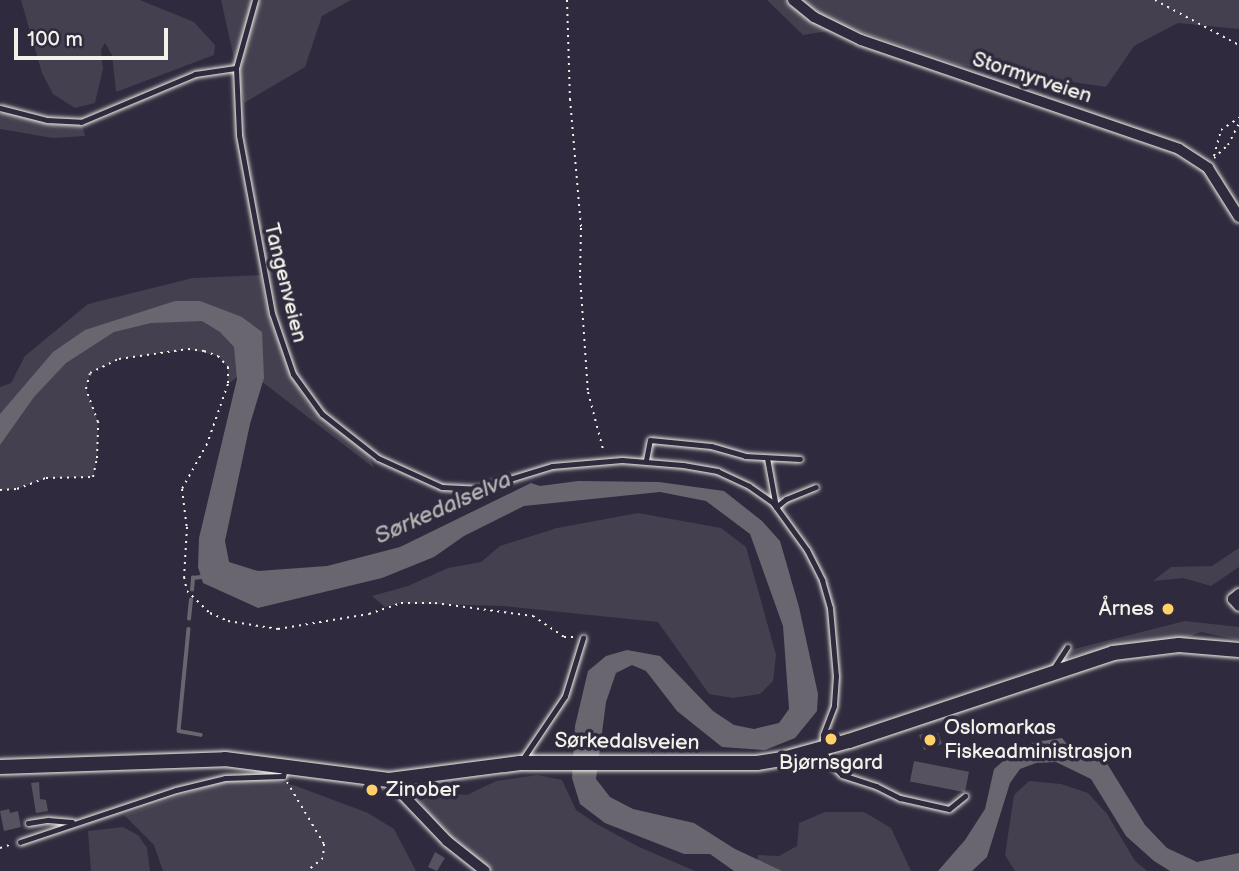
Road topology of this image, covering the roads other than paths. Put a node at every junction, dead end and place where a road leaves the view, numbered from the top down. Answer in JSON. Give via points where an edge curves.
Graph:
{"nodes":[{"id":1,"x":256,"y":0,"type":"edge"},
{"id":2,"x":793,"y":0,"type":"edge"},
{"id":3,"x":236,"y":68,"type":"junction"},
{"id":4,"x":0,"y":108,"type":"edge"},
{"id":5,"x":1239,"y":217,"type":"edge"},
{"id":6,"x":767,"y":458,"type":"junction"},
{"id":7,"x":800,"y":459,"type":"dead end"},
{"id":8,"x":646,"y":460,"type":"junction"},
{"id":9,"x":816,"y":487,"type":"dead end"},
{"id":10,"x":776,"y":507,"type":"junction"},
{"id":11,"x":1239,"y":594,"type":"edge"},
{"id":12,"x":1239,"y":606,"type":"edge"},
{"id":13,"x":583,"y":638,"type":"road end"},
{"id":14,"x":1067,"y":647,"type":"dead end"},
{"id":15,"x":1239,"y":650,"type":"edge"},
{"id":16,"x":1051,"y":672,"type":"junction"},
{"id":17,"x":823,"y":749,"type":"junction"},
{"id":18,"x":520,"y":763,"type":"junction"},
{"id":19,"x":0,"y":767,"type":"edge"},
{"id":20,"x":284,"y":771,"type":"junction"},
{"id":21,"x":389,"y":780,"type":"junction"},
{"id":22,"x":965,"y":796,"type":"dead end"},
{"id":23,"x":75,"y":823,"type":"junction"},
{"id":24,"x":29,"y":824,"type":"dead end"},
{"id":25,"x":20,"y":842,"type":"road end"},
{"id":26,"x":485,"y":871,"type":"edge"}],
"edges":[{"from":1,"to":3,"type":"lane","name":"Tangenveien"},
{"from":2,"to":5,"type":"street","name":"Stormyrveien","via":[[832,28],[861,40],[1179,149],[1208,168]]},
{"from":3,"to":4,"type":"lane","via":[[195,74],[81,122],[47,120]]},
{"from":3,"to":8,"type":"lane","name":"Tangenveien","via":[[239,135],[269,301],[293,374],[333,425],[378,458],[442,487],[477,489],[552,466]]},
{"from":6,"to":7,"type":"lane"},
{"from":6,"to":8,"type":"lane","via":[[650,440]]},
{"from":6,"to":10,"type":"lane"},
{"from":8,"to":10,"type":"lane","name":"Tangenveien","via":[[717,471],[749,486]]},
{"from":9,"to":10,"type":"lane"},
{"from":10,"to":17,"type":"lane","name":"Tangenveien","via":[[807,550],[830,608],[836,676]]},
{"from":11,"to":12,"type":"street","via":[[1233,599]]},
{"from":13,"to":18,"type":"lane","via":[[565,696]]},
{"from":14,"to":16,"type":"lane"},
{"from":15,"to":16,"type":"street","name":"Sørkedalsveien","via":[[1199,645],[1143,648]]},
{"from":16,"to":17,"type":"street","name":"Sørkedalsveien"},
{"from":17,"to":18,"type":"street","name":"Sørkedalsveien","via":[[747,764]]},
{"from":17,"to":22,"type":"lane","via":[[842,775],[900,798],[949,809]]},
{"from":18,"to":21,"type":"street","name":"Sørkedalsveien"},
{"from":19,"to":20,"type":"street","name":"Sørkedalsveien","via":[[199,759]]},
{"from":20,"to":21,"type":"street","name":"Sørkedalsveien"},
{"from":20,"to":23,"type":"lane","via":[[212,781]]},
{"from":21,"to":26,"type":"street","via":[[447,841]]},
{"from":23,"to":24,"type":"lane","via":[[48,820]]},
{"from":23,"to":25,"type":"lane"}]}
